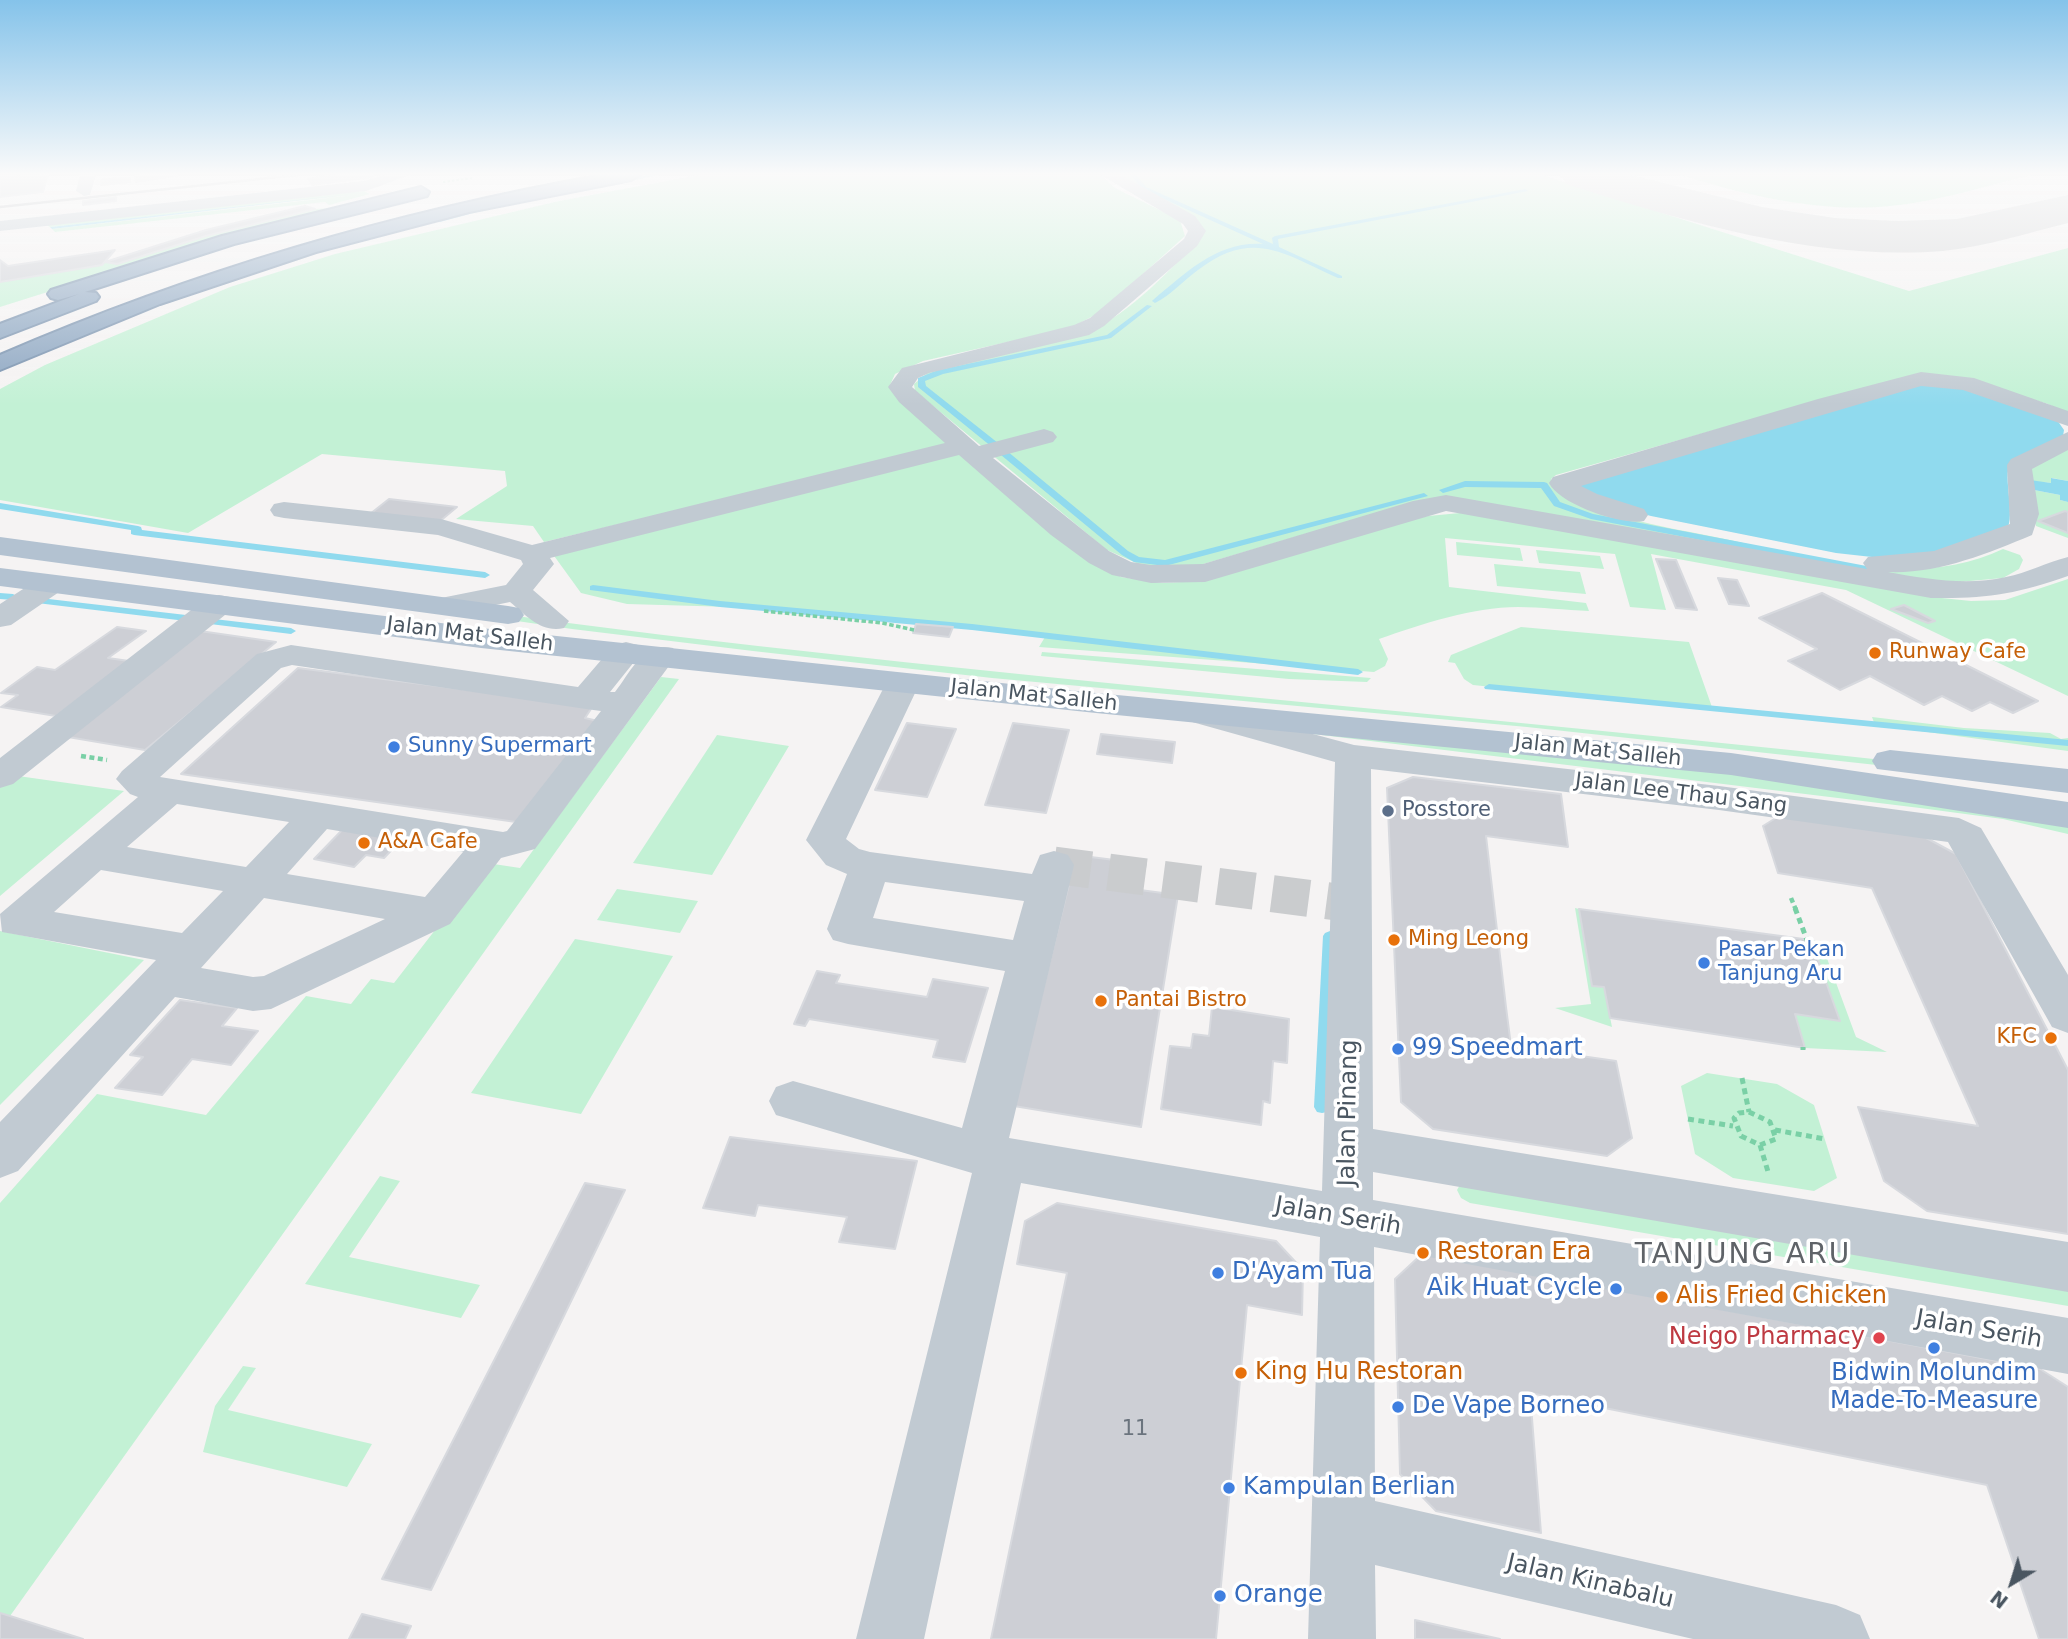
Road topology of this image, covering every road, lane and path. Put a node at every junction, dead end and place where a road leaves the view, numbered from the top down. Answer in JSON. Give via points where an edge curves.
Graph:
{"nodes":[{"id":1,"x":193,"y":251,"type":"edge"},
{"id":2,"x":226,"y":251,"type":"edge"},
{"id":3,"x":265,"y":251,"type":"edge"},
{"id":4,"x":300,"y":251,"type":"edge"},
{"id":5,"x":1181,"y":251,"type":"edge"},
{"id":6,"x":0,"y":314,"type":"edge"},
{"id":7,"x":0,"y":332,"type":"edge"},
{"id":8,"x":0,"y":349,"type":"edge"},
{"id":9,"x":0,"y":363,"type":"edge"},
{"id":10,"x":2068,"y":418,"type":"edge"},
{"id":11,"x":1044,"y":437,"type":"dead end"},
{"id":12,"x":2068,"y":440,"type":"edge"},
{"id":13,"x":972,"y":450,"type":"junction"},
{"id":14,"x":284,"y":510,"type":"dead end"},
{"id":15,"x":2012,"y":534,"type":"junction"},
{"id":16,"x":0,"y":545,"type":"edge"},
{"id":17,"x":531,"y":554,"type":"junction"},
{"id":18,"x":2068,"y":558,"type":"edge"},
{"id":19,"x":2068,"y":566,"type":"edge"},
{"id":20,"x":0,"y":577,"type":"edge"},
{"id":21,"x":51,"y":584,"type":"junction"},
{"id":22,"x":516,"y":592,"type":"junction"},
{"id":23,"x":219,"y":604,"type":"junction"},
{"id":24,"x":447,"y":606,"type":"junction"},
{"id":25,"x":764,"y":611,"type":"dead end"},
{"id":26,"x":0,"y":618,"type":"edge"},
{"id":27,"x":553,"y":621,"type":"junction"},
{"id":28,"x":914,"y":630,"type":"dead end"},
{"id":29,"x":643,"y":654,"type":"junction"},
{"id":30,"x":900,"y":683,"type":"junction"},
{"id":31,"x":586,"y":699,"type":"junction"},
{"id":32,"x":624,"y":704,"type":"junction"},
{"id":33,"x":1193,"y":712,"type":"junction"},
{"id":34,"x":33,"y":749,"type":"junction"},
{"id":35,"x":1353,"y":755,"type":"junction"},
{"id":36,"x":0,"y":776,"type":"edge"},
{"id":37,"x":159,"y":779,"type":"junction"},
{"id":38,"x":2068,"y":780,"type":"edge"},
{"id":39,"x":318,"y":815,"type":"junction"},
{"id":40,"x":2068,"y":815,"type":"edge"},
{"id":41,"x":492,"y":843,"type":"junction"},
{"id":42,"x":92,"y":855,"type":"junction"},
{"id":43,"x":870,"y":866,"type":"junction"},
{"id":44,"x":255,"y":883,"type":"junction"},
{"id":45,"x":1791,"y":898,"type":"dead end"},
{"id":46,"x":435,"y":913,"type":"junction"},
{"id":47,"x":1807,"y":940,"type":"dead end"},
{"id":48,"x":1030,"y":959,"type":"junction"},
{"id":49,"x":179,"y":965,"type":"junction"},
{"id":50,"x":2068,"y":1016,"type":"edge"},
{"id":51,"x":1742,"y":1078,"type":"dead end"},
{"id":52,"x":793,"y":1101,"type":"dead end"},
{"id":53,"x":1749,"y":1112,"type":"junction"},
{"id":54,"x":1688,"y":1119,"type":"dead end"},
{"id":55,"x":1733,"y":1126,"type":"junction"},
{"id":56,"x":1775,"y":1130,"type":"junction"},
{"id":57,"x":1825,"y":1139,"type":"dead end"},
{"id":58,"x":1760,"y":1145,"type":"junction"},
{"id":59,"x":1348,"y":1146,"type":"junction"},
{"id":60,"x":0,"y":1156,"type":"edge"},
{"id":61,"x":990,"y":1156,"type":"junction"},
{"id":62,"x":1772,"y":1184,"type":"dead end"},
{"id":63,"x":1348,"y":1219,"type":"junction"},
{"id":64,"x":2068,"y":1267,"type":"edge"},
{"id":65,"x":2068,"y":1346,"type":"edge"},
{"id":66,"x":1345,"y":1527,"type":"junction"},
{"id":67,"x":890,"y":1639,"type":"edge"},
{"id":68,"x":1342,"y":1639,"type":"edge"},
{"id":69,"x":1836,"y":1639,"type":"edge"}],
"edges":[{"from":1,"to":6,"type":"highway"},
{"from":2,"to":7,"type":"highway"},
{"from":3,"to":8,"type":"highway","via":[[100,306]]},
{"from":4,"to":9,"type":"highway","via":[[135,307]]},
{"from":5,"to":13,"type":"street","via":[[1097,322],[1081,330],[910,373],[900,387],[907,397]]},
{"from":10,"to":15,"type":"street","via":[[1966,383],[1921,379],[1562,483],[1587,500],[1650,519],[1881,563],[1930,562],[1966,554]]},
{"from":11,"to":13,"type":"street"},
{"from":12,"to":15,"type":"street","via":[[2020,465],[2017,475],[2026,522]]},
{"from":13,"to":17,"type":"street"},
{"from":13,"to":19,"type":"street","via":[[1099,557],[1123,569],[1151,574],[1205,573],[1423,506],[1446,503],[1931,589],[2011,586]]},
{"from":14,"to":17,"type":"street","via":[[442,527]]},
{"from":15,"to":18,"type":"street"},
{"from":16,"to":24,"type":"main road","name":"Jalan Mat Salleh"},
{"from":17,"to":22,"type":"street","via":[[539,564]]},
{"from":20,"to":21,"type":"main road","name":"Jalan Mat Salleh"},
{"from":21,"to":23,"type":"main road","name":"Jalan Mat Salleh"},
{"from":21,"to":26,"type":"street"},
{"from":22,"to":24,"type":"street"},
{"from":22,"to":27,"type":"street"},
{"from":23,"to":29,"type":"main road","name":"Jalan Mat Salleh"},
{"from":23,"to":34,"type":"street"},
{"from":24,"to":27,"type":"main road","name":"Jalan Mat Salleh"},
{"from":25,"to":28,"type":"path"},
{"from":27,"to":38,"type":"main road","name":"Jalan Mat Salleh","via":[[826,654]]},
{"from":29,"to":30,"type":"main road","name":"Jalan Mat Salleh"},
{"from":29,"to":31,"type":"street"},
{"from":29,"to":32,"type":"street"},
{"from":30,"to":33,"type":"main road","name":"Jalan Mat Salleh"},
{"from":30,"to":43,"type":"street","via":[[826,841],[847,861]]},
{"from":31,"to":32,"type":"street"},
{"from":31,"to":37,"type":"street","via":[[278,656]]},
{"from":32,"to":41,"type":"street","via":[[522,840]]},
{"from":33,"to":35,"type":"street","name":"Jalan Lee Thau Sang"},
{"from":33,"to":40,"type":"main road","name":"Jalan Mat Salleh","via":[[1731,764]]},
{"from":34,"to":36,"type":"street"},
{"from":34,"to":37,"type":"path"},
{"from":35,"to":50,"type":"street","name":"Jalan Lee Thau Sang","via":[[1959,831],[1967,837]]},
{"from":35,"to":59,"type":"street","name":"Jalan Pinang"},
{"from":37,"to":39,"type":"street"},
{"from":37,"to":42,"type":"street"},
{"from":39,"to":41,"type":"street"},
{"from":39,"to":44,"type":"street"},
{"from":41,"to":46,"type":"street"},
{"from":42,"to":44,"type":"street"},
{"from":42,"to":49,"type":"street","via":[[17,921]]},
{"from":43,"to":48,"type":"street","via":[[848,929]]},
{"from":43,"to":48,"type":"street","via":[[1051,877]]},
{"from":44,"to":46,"type":"street"},
{"from":44,"to":49,"type":"street"},
{"from":45,"to":47,"type":"path"},
{"from":46,"to":49,"type":"street","via":[[271,992],[253,994]]},
{"from":48,"to":61,"type":"street"},
{"from":49,"to":60,"type":"street"},
{"from":51,"to":53,"type":"path"},
{"from":52,"to":61,"type":"street","name":"Jalan Serih"},
{"from":53,"to":55,"type":"path","via":[[1739,1113]]},
{"from":53,"to":56,"type":"path","via":[[1760,1115]]},
{"from":54,"to":55,"type":"path"},
{"from":55,"to":58,"type":"path","via":[[1739,1135]]},
{"from":56,"to":57,"type":"path"},
{"from":56,"to":58,"type":"path","via":[[1776,1139]]},
{"from":58,"to":62,"type":"path"},
{"from":59,"to":63,"type":"street","name":"Jalan Pinang"},
{"from":59,"to":64,"type":"street"},
{"from":61,"to":63,"type":"street","name":"Jalan Serih"},
{"from":61,"to":67,"type":"street"},
{"from":63,"to":65,"type":"street","name":"Jalan Serih"},
{"from":63,"to":66,"type":"street","name":"Jalan Pinang"},
{"from":66,"to":68,"type":"street","name":"Jalan Pinang"},
{"from":66,"to":69,"type":"street","name":"Jalan Kinabalu"}]}
